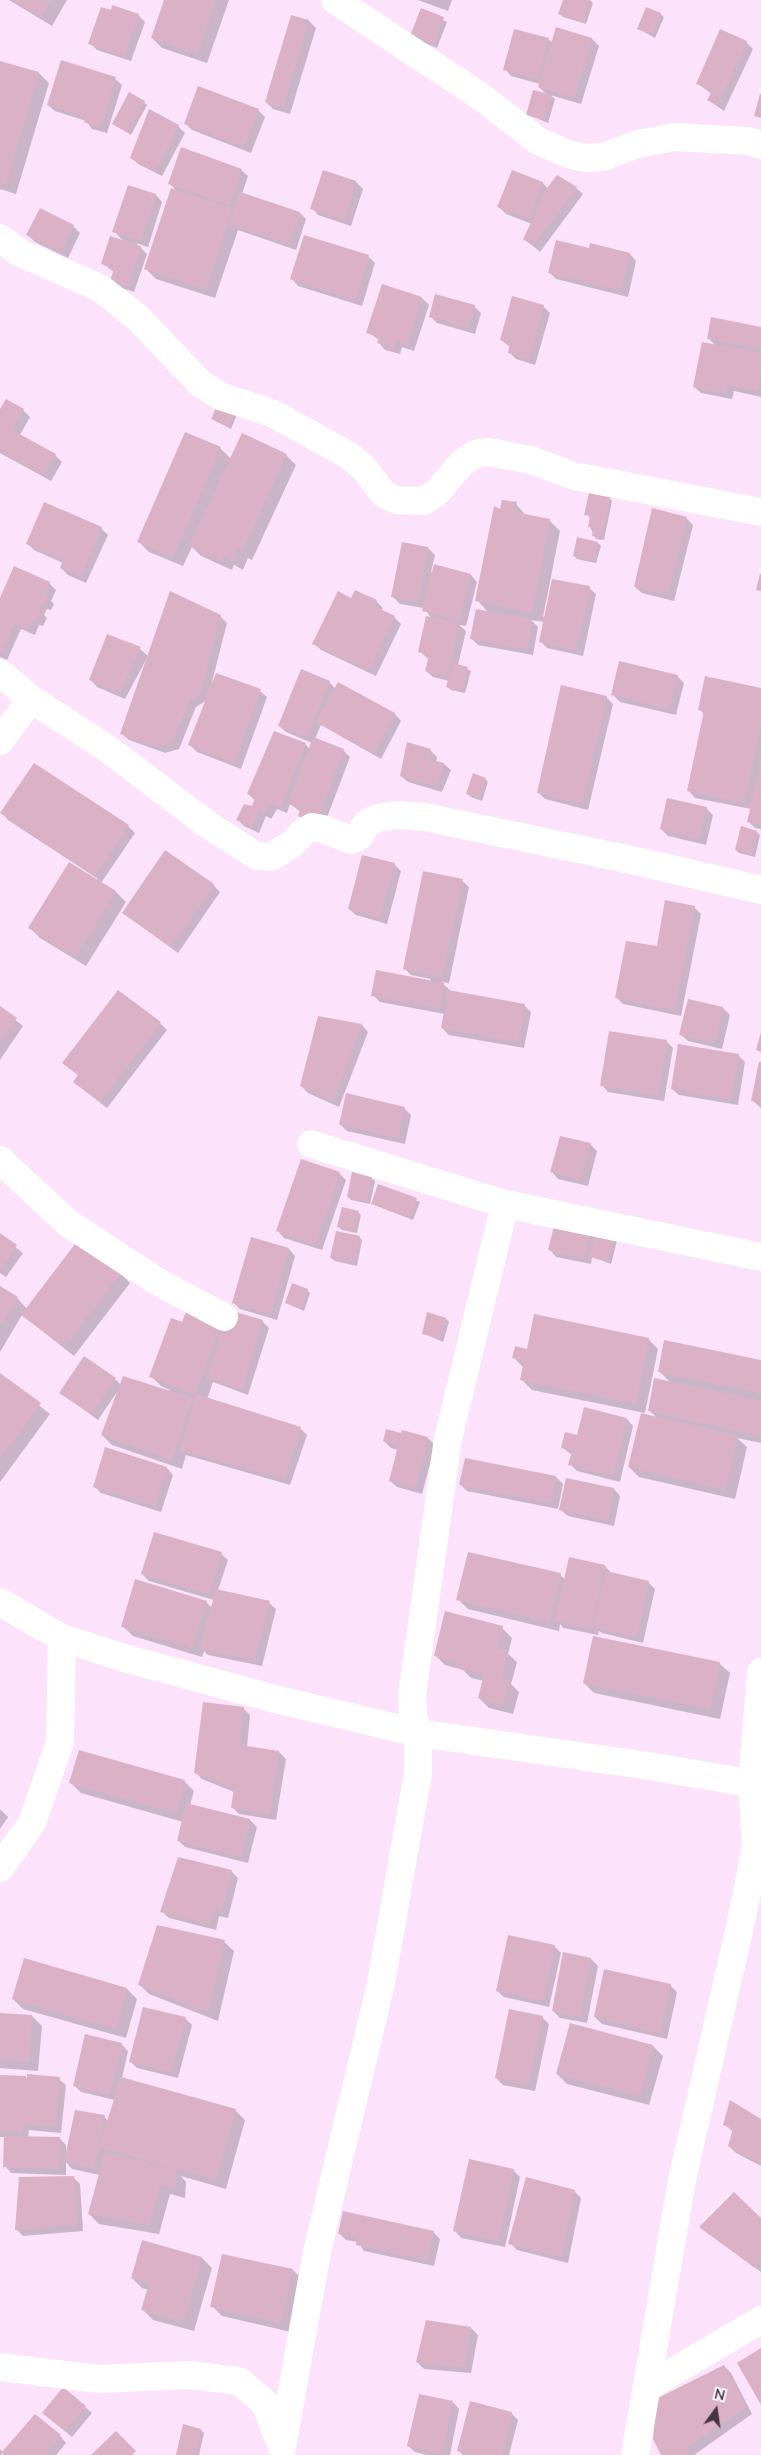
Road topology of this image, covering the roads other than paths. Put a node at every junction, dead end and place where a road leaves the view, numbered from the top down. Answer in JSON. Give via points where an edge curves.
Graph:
{"nodes":[{"id":1,"x":335,"y":0,"type":"edge"},
{"id":2,"x":761,"y":145,"type":"edge"},
{"id":3,"x":0,"y":238,"type":"edge"},
{"id":4,"x":761,"y":512,"type":"edge"},
{"id":5,"x":0,"y":673,"type":"edge"},
{"id":6,"x":31,"y":700,"type":"junction"},
{"id":7,"x":0,"y":741,"type":"edge"},
{"id":8,"x":761,"y":890,"type":"edge"},
{"id":9,"x":311,"y":1144,"type":"dead end"},
{"id":10,"x":0,"y":1160,"type":"edge"},
{"id":11,"x":505,"y":1204,"type":"junction"},
{"id":12,"x":761,"y":1257,"type":"edge"},
{"id":13,"x":224,"y":1317,"type":"dead end"},
{"id":14,"x":0,"y":1602,"type":"edge"},
{"id":15,"x":62,"y":1638,"type":"junction"},
{"id":16,"x":761,"y":1672,"type":"edge"},
{"id":17,"x":418,"y":1733,"type":"junction"},
{"id":18,"x":756,"y":1784,"type":"edge"},
{"id":19,"x":0,"y":1868,"type":"edge"},
{"id":20,"x":761,"y":2320,"type":"edge"},
{"id":21,"x":0,"y":2367,"type":"edge"},
{"id":22,"x":646,"y":2387,"type":"junction"},
{"id":23,"x":284,"y":2451,"type":"edge"},
{"id":24,"x":635,"y":2455,"type":"edge"}],
"edges":[{"from":1,"to":2,"type":"street","via":[[480,96],[538,141],[568,154],[585,158],[603,157],[638,144],[674,137],[748,141]]},
{"from":3,"to":4,"type":"street","via":[[20,253],[100,288],[138,318],[200,383],[220,396],[272,413],[348,456],[363,466],[384,494],[396,500],[424,501],[437,492],[462,463],[475,454],[488,452],[531,460],[574,476]]},
{"from":5,"to":6,"type":"street"},
{"from":6,"to":7,"type":"street"},
{"from":6,"to":8,"type":"street","via":[[108,750],[208,825],[257,856],[271,858],[312,827],[351,840],[358,837],[367,823],[396,815],[425,817]]},
{"from":9,"to":11,"type":"street"},
{"from":10,"to":13,"type":"street","via":[[68,1223],[158,1282]]},
{"from":11,"to":12,"type":"street"},
{"from":11,"to":17,"type":"street","via":[[448,1439],[412,1695]]},
{"from":14,"to":15,"type":"street"},
{"from":15,"to":17,"type":"street","via":[[275,1699]]},
{"from":15,"to":19,"type":"street","via":[[60,1742],[32,1822]]},
{"from":16,"to":18,"type":"street"},
{"from":17,"to":18,"type":"street"},
{"from":17,"to":23,"type":"street","via":[[418,1773],[381,1983],[317,2252]]},
{"from":18,"to":22,"type":"street","via":[[756,1848],[682,2180]]},
{"from":20,"to":22,"type":"street"},
{"from":21,"to":23,"type":"street","via":[[98,2379],[190,2375],[239,2381],[266,2404]]},
{"from":22,"to":24,"type":"street"}]}
